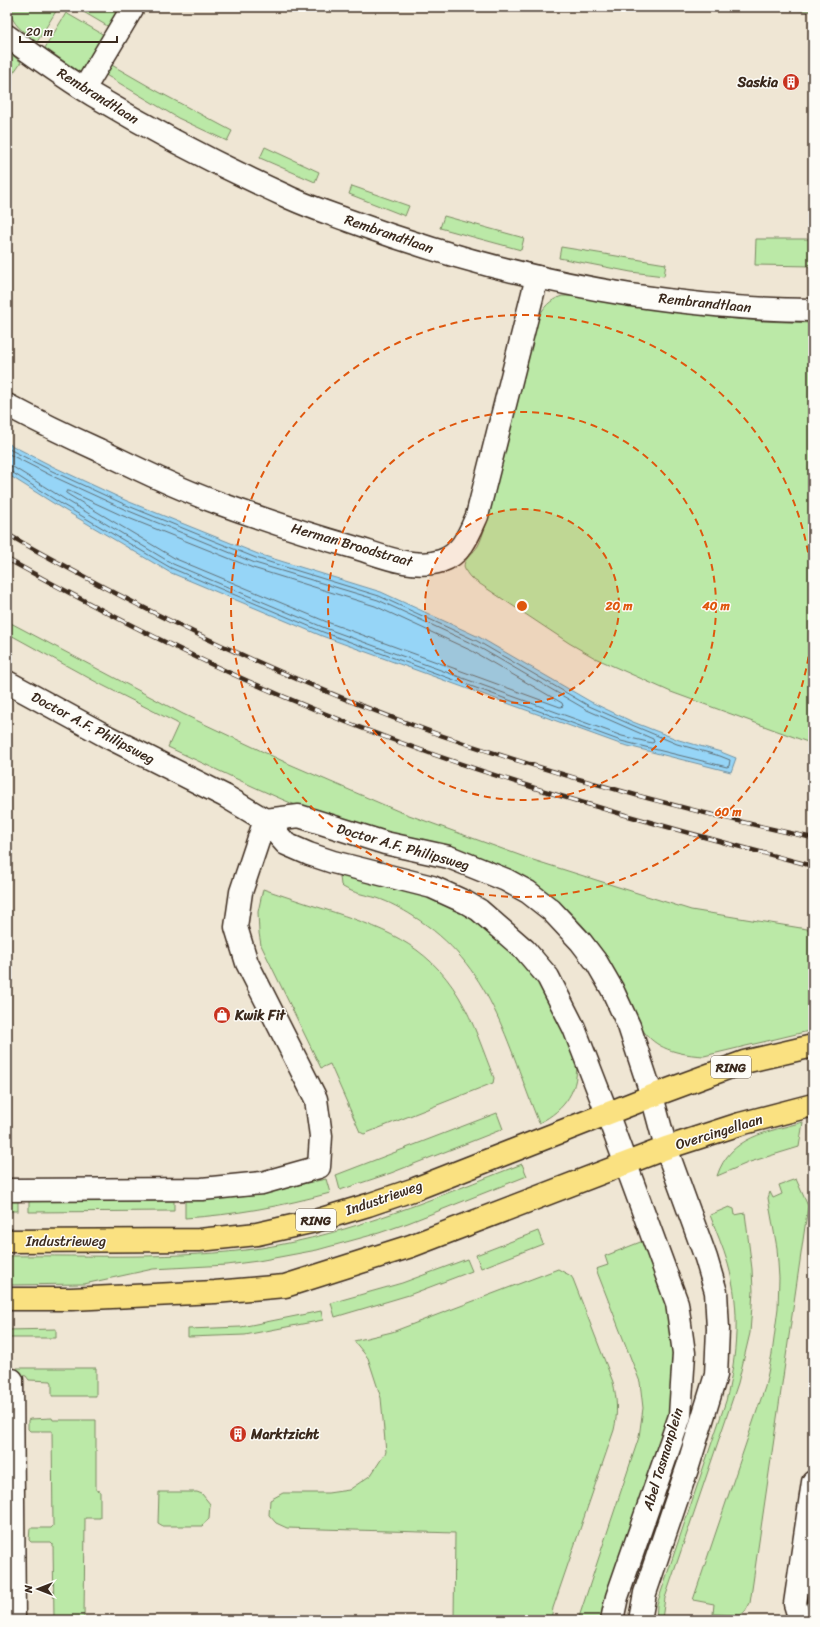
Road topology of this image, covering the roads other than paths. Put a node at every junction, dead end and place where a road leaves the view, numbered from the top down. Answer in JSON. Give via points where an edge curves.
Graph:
{"nodes":[{"id":1,"x":133,"y":7,"type":"edge"},
{"id":2,"x":7,"y":36,"type":"edge"},
{"id":3,"x":84,"y":89,"type":"junction"},
{"id":4,"x":537,"y":278,"type":"junction"},
{"id":5,"x":813,"y":310,"type":"edge"},
{"id":6,"x":7,"y":405,"type":"edge"},
{"id":7,"x":7,"y":682,"type":"edge"},
{"id":8,"x":264,"y":820,"type":"junction"},
{"id":9,"x":813,"y":1046,"type":"edge"},
{"id":10,"x":652,"y":1096,"type":"junction"},
{"id":11,"x":813,"y":1105,"type":"edge"},
{"id":12,"x":607,"y":1113,"type":"junction"},
{"id":13,"x":666,"y":1148,"type":"junction"},
{"id":14,"x":626,"y":1164,"type":"junction"},
{"id":15,"x":7,"y":1190,"type":"edge"},
{"id":16,"x":7,"y":1241,"type":"edge"},
{"id":17,"x":7,"y":1299,"type":"edge"},
{"id":18,"x":12,"y":1380,"type":"dead end"},
{"id":19,"x":813,"y":1482,"type":"edge"},
{"id":20,"x":792,"y":1615,"type":"edge"},
{"id":21,"x":14,"y":1620,"type":"edge"},
{"id":22,"x":612,"y":1620,"type":"edge"},
{"id":23,"x":640,"y":1620,"type":"edge"}],
"edges":[{"from":1,"to":3,"type":"street"},
{"from":2,"to":3,"type":"street","name":"Rembrandtlaan"},
{"from":3,"to":4,"type":"street","name":"Rembrandtlaan","via":[[149,127],[287,197],[427,248]]},
{"from":4,"to":5,"type":"street","name":"Rembrandtlaan","via":[[586,288],[703,304],[776,310]]},
{"from":4,"to":6,"type":"street","name":"Herman Broodstraat","via":[[477,516],[467,539],[456,553],[441,561],[424,564],[405,562],[310,535],[216,502],[123,462]]},
{"from":7,"to":8,"type":"street","name":"Doctor A.F. Philipsweg","via":[[225,796]]},
{"from":8,"to":10,"type":"street","name":"Doctor A.F. Philipsweg","via":[[298,816],[385,843],[449,857],[506,880],[528,892],[551,910],[597,963],[629,1026]]},
{"from":8,"to":12,"type":"street","name":"Doctor A.F. Philipsweg","via":[[286,844],[332,862],[432,887],[465,902],[493,921],[525,950],[548,977],[574,1028]]},
{"from":8,"to":15,"type":"street","via":[[241,892],[236,926],[247,963],[316,1099],[321,1136],[319,1166],[262,1183],[202,1189]]},
{"from":9,"to":10,"type":"main road","number":"RING","via":[[744,1062]]},
{"from":10,"to":12,"type":"main road","name":"Industrieweg","number":"RING"},
{"from":10,"to":13,"type":"street","name":"Doctor A.F. Philipsweg"},
{"from":11,"to":13,"type":"main road","name":"Overcingellaan","via":[[740,1124]]},
{"from":12,"to":14,"type":"street","name":"Abel Tasmanplein"},
{"from":12,"to":16,"type":"main road","name":"Industrieweg","number":"RING","via":[[415,1189],[315,1221],[257,1234],[199,1240]]},
{"from":13,"to":14,"type":"main road","name":"Overcingellaan"},
{"from":13,"to":23,"type":"street","name":"Abel Tasmanplein","via":[[716,1292],[717,1367],[706,1413],[645,1593]]},
{"from":14,"to":17,"type":"main road","via":[[411,1246],[284,1286],[208,1293]]},
{"from":14,"to":22,"type":"street","name":"Abel Tasmanplein","via":[[677,1303],[684,1353],[680,1416],[617,1597]]},
{"from":18,"to":21,"type":"street"},
{"from":19,"to":20,"type":"street"}]}
